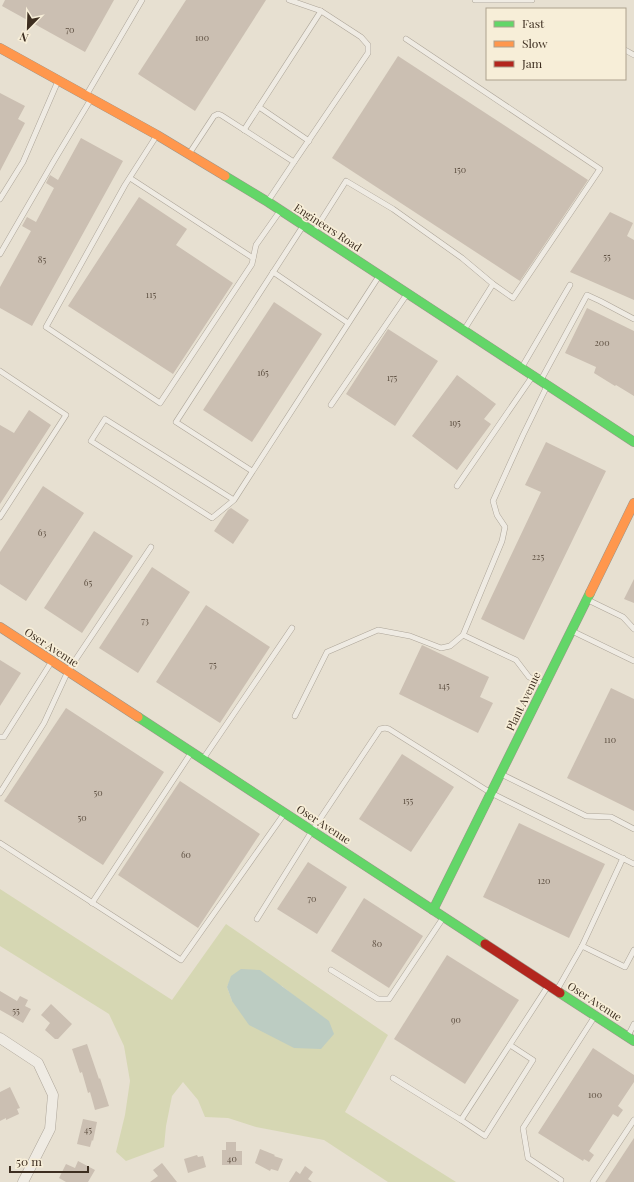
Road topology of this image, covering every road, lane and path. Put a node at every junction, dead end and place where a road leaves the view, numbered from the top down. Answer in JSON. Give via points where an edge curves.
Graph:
{"nodes":[{"id":1,"x":142,"y":0,"type":"edge"},
{"id":2,"x":289,"y":0,"type":"edge"},
{"id":3,"x":475,"y":0,"type":"edge"},
{"id":4,"x":532,"y":0,"type":"edge"},
{"id":5,"x":321,"y":11,"type":"junction"},
{"id":6,"x":406,"y":39,"type":"dead end"},
{"id":7,"x":0,"y":48,"type":"edge"},
{"id":8,"x":58,"y":80,"type":"junction"},
{"id":9,"x":89,"y":97,"type":"junction"},
{"id":10,"x":259,"y":107,"type":"junction"},
{"id":11,"x":244,"y":130,"type":"junction"},
{"id":12,"x":157,"y":135,"type":"junction"},
{"id":13,"x":308,"y":141,"type":"junction"},
{"id":14,"x":189,"y":154,"type":"junction"},
{"id":15,"x":294,"y":162,"type":"junction"},
{"id":16,"x":130,"y":178,"type":"junction"},
{"id":17,"x":0,"y":199,"type":"edge"},
{"id":18,"x":268,"y":202,"type":"junction"},
{"id":19,"x":281,"y":210,"type":"junction"},
{"id":20,"x":304,"y":225,"type":"junction"},
{"id":21,"x":314,"y":232,"type":"junction"},
{"id":22,"x":0,"y":254,"type":"edge"},
{"id":23,"x":253,"y":258,"type":"junction"},
{"id":24,"x":273,"y":272,"type":"junction"},
{"id":25,"x":379,"y":275,"type":"junction"},
{"id":26,"x":493,"y":284,"type":"junction"},
{"id":27,"x":570,"y":285,"type":"dead end"},
{"id":28,"x":408,"y":294,"type":"junction"},
{"id":29,"x":634,"y":319,"type":"edge"},
{"id":30,"x":348,"y":323,"type":"junction"},
{"id":31,"x":464,"y":330,"type":"junction"},
{"id":32,"x":521,"y":368,"type":"junction"},
{"id":33,"x":0,"y":371,"type":"edge"},
{"id":34,"x":540,"y":381,"type":"junction"},
{"id":35,"x":332,"y":405,"type":"dead end"},
{"id":36,"x":634,"y":442,"type":"edge"},
{"id":37,"x":252,"y":471,"type":"junction"},
{"id":38,"x":458,"y":486,"type":"dead end"},
{"id":39,"x":234,"y":500,"type":"junction"},
{"id":40,"x":633,"y":506,"type":"edge"},
{"id":41,"x":0,"y":517,"type":"edge"},
{"id":42,"x":151,"y":547,"type":"dead end"},
{"id":43,"x":587,"y":599,"type":"junction"},
{"id":44,"x":0,"y":628,"type":"edge"},
{"id":45,"x":292,"y":628,"type":"dead end"},
{"id":46,"x":634,"y":629,"type":"edge"},
{"id":47,"x":571,"y":630,"type":"junction"},
{"id":48,"x":463,"y":635,"type":"junction"},
{"id":49,"x":52,"y":661,"type":"junction"},
{"id":50,"x":634,"y":661,"type":"edge"},
{"id":51,"x":68,"y":671,"type":"junction"},
{"id":52,"x":545,"y":684,"type":"junction"},
{"id":53,"x":295,"y":716,"type":"dead end"},
{"id":54,"x":0,"y":737,"type":"edge"},
{"id":55,"x":192,"y":752,"type":"junction"},
{"id":56,"x":203,"y":760,"type":"junction"},
{"id":57,"x":500,"y":774,"type":"junction"},
{"id":58,"x":0,"y":793,"type":"edge"},
{"id":59,"x":491,"y":793,"type":"junction"},
{"id":60,"x":285,"y":813,"type":"junction"},
{"id":61,"x":634,"y":829,"type":"edge"},
{"id":62,"x":312,"y":831,"type":"junction"},
{"id":63,"x":0,"y":843,"type":"edge"},
{"id":64,"x":623,"y":858,"type":"junction"},
{"id":65,"x":634,"y":864,"type":"edge"},
{"id":66,"x":92,"y":903,"type":"junction"},
{"id":67,"x":433,"y":910,"type":"junction"},
{"id":68,"x":444,"y":917,"type":"junction"},
{"id":69,"x":257,"y":919,"type":"dead end"},
{"id":70,"x":582,"y":946,"type":"junction"},
{"id":71,"x":634,"y":950,"type":"edge"},
{"id":72,"x":331,"y":970,"type":"dead end"},
{"id":73,"x":549,"y":986,"type":"junction"},
{"id":74,"x":557,"y":991,"type":"junction"},
{"id":75,"x":595,"y":1016,"type":"junction"},
{"id":76,"x":634,"y":1024,"type":"edge"},
{"id":77,"x":0,"y":1038,"type":"edge"},
{"id":78,"x":631,"y":1039,"type":"edge"},
{"id":79,"x":510,"y":1045,"type":"junction"},
{"id":80,"x":394,"y":1078,"type":"dead end"},
{"id":81,"x":461,"y":1120,"type":"junction"},
{"id":82,"x":634,"y":1120,"type":"edge"},
{"id":83,"x":561,"y":1180,"type":"dead end"},
{"id":84,"x":23,"y":1182,"type":"edge"},
{"id":85,"x":593,"y":1182,"type":"edge"}],
"edges":[{"from":1,"to":9,"type":"lane"},
{"from":2,"to":5,"type":"lane"},
{"from":3,"to":4,"type":"lane"},
{"from":5,"to":10,"type":"lane"},
{"from":5,"to":13,"type":"lane","via":[[361,37],[368,45],[368,53]]},
{"from":6,"to":26,"type":"lane","via":[[600,169],[513,298]]},
{"from":7,"to":8,"type":"street","name":"Engineers Road"},
{"from":8,"to":9,"type":"street","name":"Engineers Road"},
{"from":8,"to":17,"type":"lane","via":[[23,162]]},
{"from":9,"to":12,"type":"street","name":"Engineers Road"},
{"from":9,"to":22,"type":"lane"},
{"from":10,"to":11,"type":"lane"},
{"from":10,"to":13,"type":"lane"},
{"from":11,"to":14,"type":"lane","via":[[218,114],[214,116]]},
{"from":11,"to":15,"type":"lane"},
{"from":12,"to":14,"type":"street","name":"Engineers Road"},
{"from":12,"to":16,"type":"lane"},
{"from":13,"to":15,"type":"lane"},
{"from":14,"to":18,"type":"street","name":"Engineers Road"},
{"from":15,"to":18,"type":"lane"},
{"from":16,"to":23,"type":"lane"},
{"from":16,"to":23,"type":"lane","via":[[46,327],[160,403],[252,264]]},
{"from":18,"to":19,"type":"street","name":"Engineers Road"},
{"from":19,"to":20,"type":"street","name":"Engineers Road"},
{"from":19,"to":23,"type":"lane","via":[[256,245]]},
{"from":20,"to":21,"type":"street","name":"Engineers Road"},
{"from":20,"to":24,"type":"lane"},
{"from":21,"to":25,"type":"street","name":"Engineers Road"},
{"from":21,"to":26,"type":"lane","via":[[346,181],[393,209],[462,258]]},
{"from":24,"to":30,"type":"lane"},
{"from":24,"to":37,"type":"lane","via":[[176,422]]},
{"from":25,"to":28,"type":"street","name":"Engineers Road"},
{"from":25,"to":30,"type":"lane"},
{"from":26,"to":31,"type":"lane"},
{"from":27,"to":32,"type":"lane"},
{"from":28,"to":31,"type":"street","name":"Engineers Road"},
{"from":28,"to":35,"type":"lane"},
{"from":29,"to":34,"type":"lane","via":[[586,295]]},
{"from":30,"to":37,"type":"lane"},
{"from":31,"to":32,"type":"street","name":"Engineers Road"},
{"from":32,"to":34,"type":"street","name":"Engineers Road"},
{"from":33,"to":41,"type":"lane","via":[[66,415]]},
{"from":34,"to":36,"type":"street","name":"Engineers Road"},
{"from":34,"to":38,"type":"lane"},
{"from":34,"to":48,"type":"lane","via":[[523,434],[493,501],[504,528],[502,541]]},
{"from":37,"to":39,"type":"lane"},
{"from":39,"to":39,"type":"lane","via":[[105,419],[91,441],[212,518]]},
{"from":40,"to":43,"type":"street","name":"Plant Avenue"},
{"from":42,"to":51,"type":"lane"},
{"from":43,"to":46,"type":"lane","via":[[623,617]]},
{"from":43,"to":47,"type":"street","name":"Plant Avenue"},
{"from":44,"to":49,"type":"street","name":"Oser Avenue"},
{"from":45,"to":56,"type":"lane"},
{"from":47,"to":50,"type":"lane"},
{"from":47,"to":52,"type":"street","name":"Plant Avenue"},
{"from":48,"to":52,"type":"lane","via":[[516,660],[529,677]]},
{"from":48,"to":53,"type":"lane","via":[[450,646],[440,648],[410,636],[378,630],[327,652]]},
{"from":49,"to":51,"type":"street","name":"Oser Avenue"},
{"from":49,"to":54,"type":"lane","via":[[4,736]]},
{"from":51,"to":55,"type":"street","name":"Oser Avenue"},
{"from":51,"to":58,"type":"lane","via":[[44,723]]},
{"from":52,"to":57,"type":"street","name":"Plant Avenue"},
{"from":55,"to":56,"type":"street","name":"Oser Avenue"},
{"from":55,"to":66,"type":"lane"},
{"from":56,"to":60,"type":"street","name":"Oser Avenue"},
{"from":57,"to":59,"type":"street","name":"Plant Avenue"},
{"from":57,"to":61,"type":"lane","via":[[586,816],[611,817]]},
{"from":59,"to":62,"type":"lane","via":[[389,730],[380,729]]},
{"from":59,"to":64,"type":"lane"},
{"from":59,"to":67,"type":"street","name":"Plant Avenue"},
{"from":60,"to":62,"type":"street","name":"Oser Avenue"},
{"from":60,"to":66,"type":"lane","via":[[181,960]]},
{"from":62,"to":67,"type":"street","name":"Oser Avenue"},
{"from":62,"to":69,"type":"lane"},
{"from":63,"to":66,"type":"lane"},
{"from":64,"to":65,"type":"lane"},
{"from":64,"to":70,"type":"lane"},
{"from":67,"to":68,"type":"street","name":"Oser Avenue"},
{"from":68,"to":72,"type":"lane","via":[[389,999],[378,999]]},
{"from":68,"to":73,"type":"street","name":"Oser Avenue"},
{"from":70,"to":71,"type":"lane","via":[[625,967]]},
{"from":70,"to":74,"type":"lane"},
{"from":73,"to":74,"type":"street","name":"Oser Avenue"},
{"from":73,"to":79,"type":"lane"},
{"from":74,"to":75,"type":"street","name":"Oser Avenue"},
{"from":75,"to":78,"type":"street","name":"Oser Avenue"},
{"from":75,"to":83,"type":"lane","via":[[523,1128],[528,1158]]},
{"from":76,"to":78,"type":"lane"},
{"from":77,"to":84,"type":"street","via":[[38,1063],[52,1095],[50,1129]]},
{"from":79,"to":81,"type":"lane"},
{"from":79,"to":81,"type":"lane","via":[[533,1060],[485,1136]]},
{"from":80,"to":81,"type":"lane"},
{"from":82,"to":85,"type":"lane"}]}
